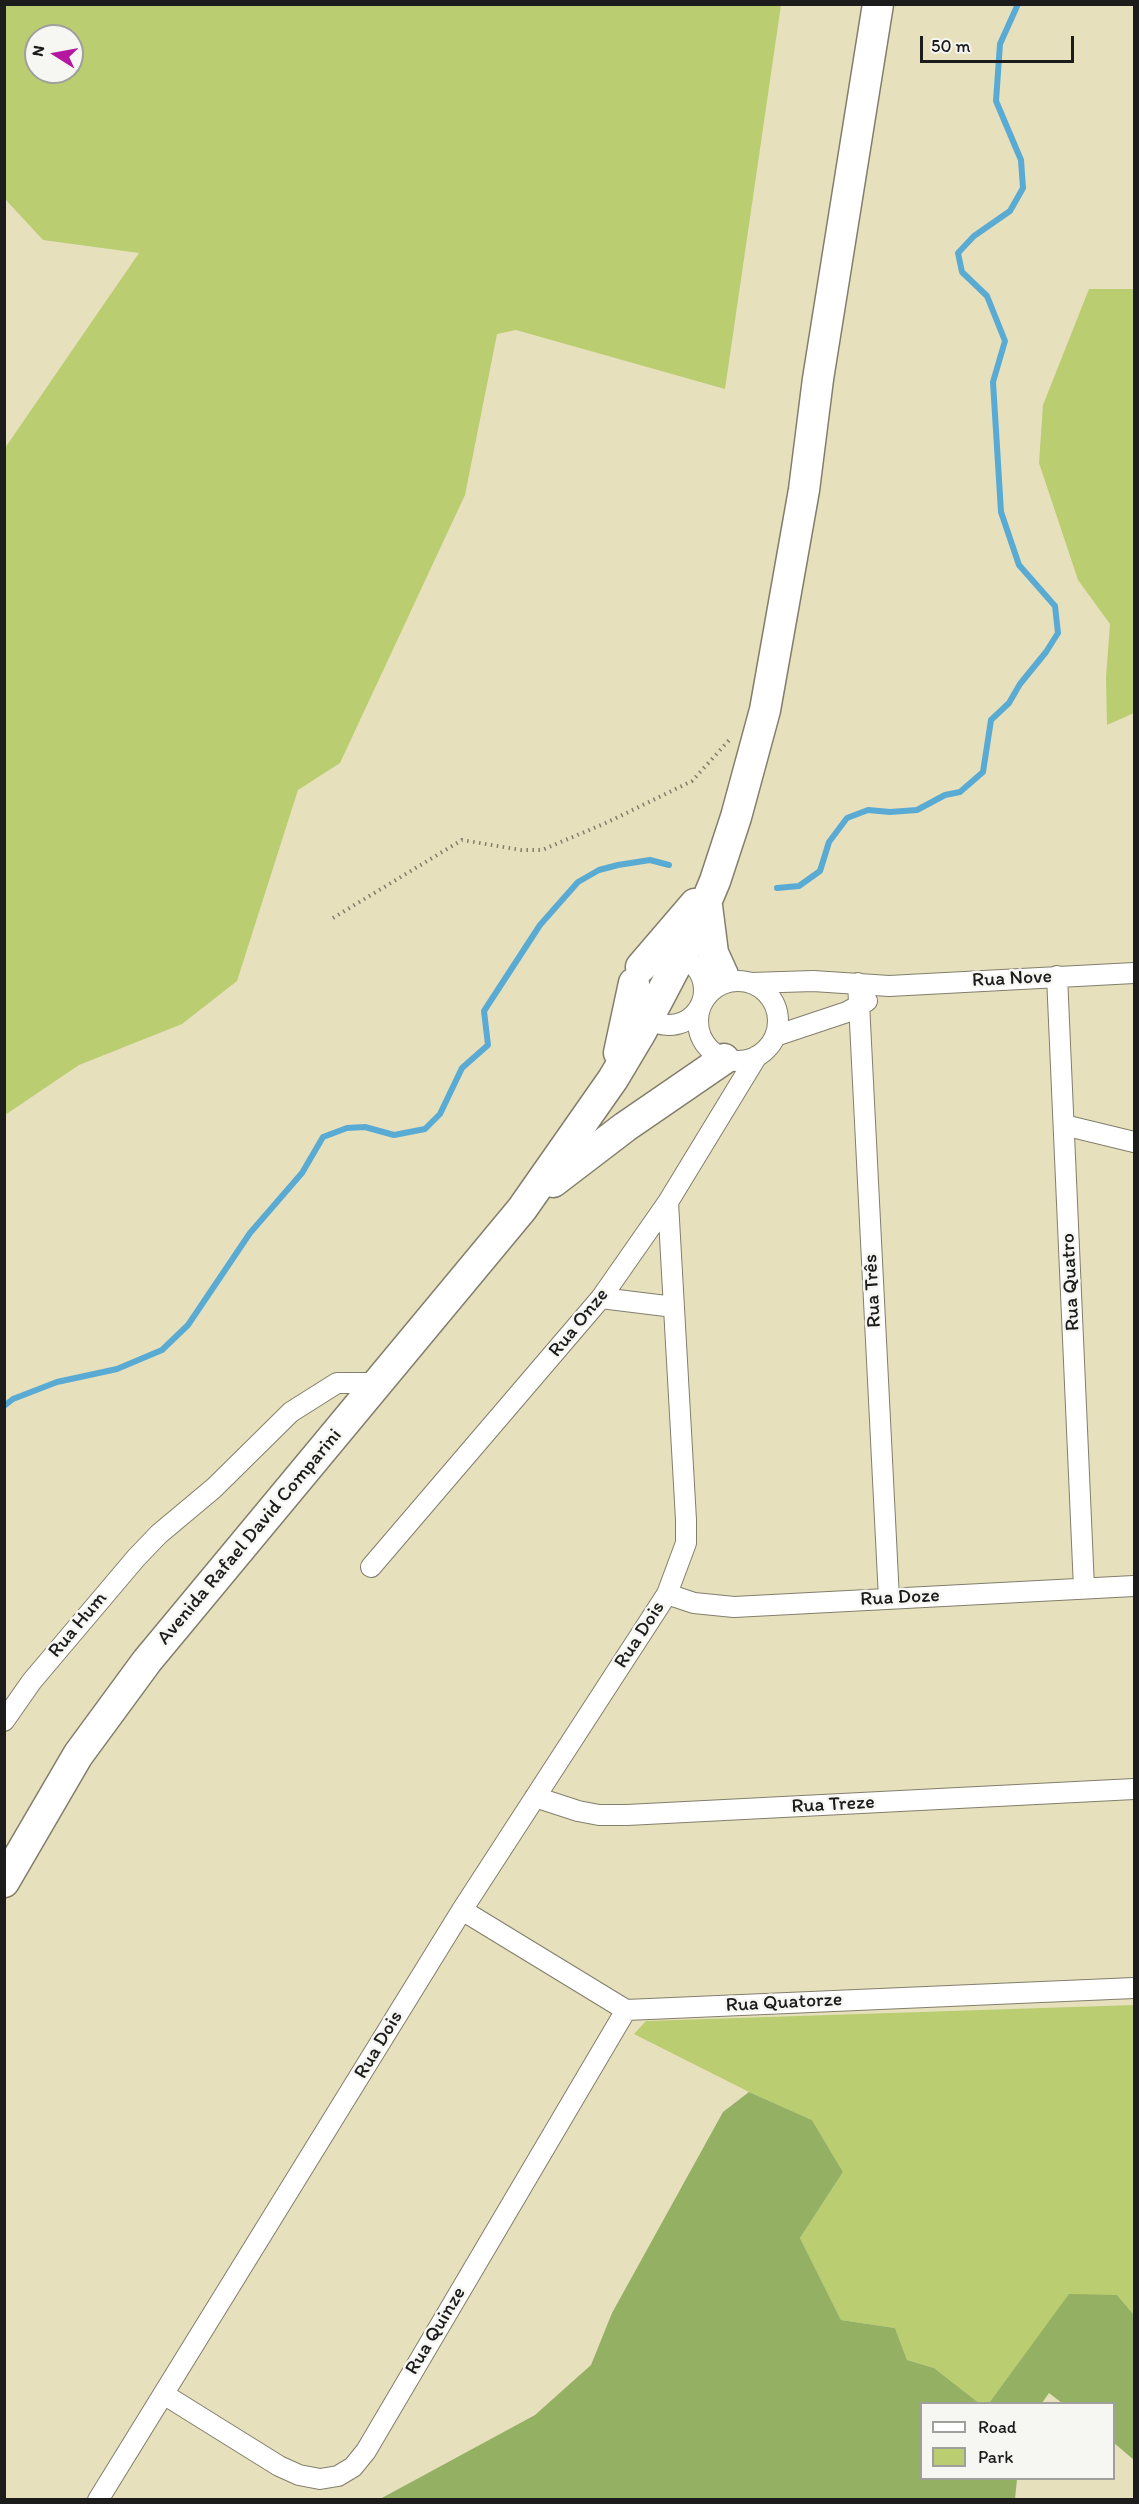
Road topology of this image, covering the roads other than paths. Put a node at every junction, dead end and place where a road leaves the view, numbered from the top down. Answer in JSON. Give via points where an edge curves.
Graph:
{"nodes":[{"id":1,"x":878,"y":4,"type":"edge"},
{"id":2,"x":711,"y":891,"type":"junction"},
{"id":3,"x":688,"y":961,"type":"junction"},
{"id":4,"x":1134,"y":974,"type":"edge"},
{"id":5,"x":637,"y":975,"type":"junction"},
{"id":6,"x":1057,"y":976,"type":"junction"},
{"id":7,"x":737,"y":980,"type":"junction"},
{"id":8,"x":858,"y":983,"type":"junction"},
{"id":9,"x":889,"y":986,"type":"junction"},
{"id":10,"x":701,"y":1005,"type":"junction"},
{"id":11,"x":859,"y":1006,"type":"junction"},
{"id":12,"x":663,"y":1021,"type":"junction"},
{"id":13,"x":775,"y":1036,"type":"junction"},
{"id":14,"x":715,"y":1051,"type":"junction"},
{"id":15,"x":757,"y":1056,"type":"junction"},
{"id":16,"x":613,"y":1079,"type":"junction"},
{"id":17,"x":1064,"y":1125,"type":"junction"},
{"id":18,"x":1134,"y":1142,"type":"edge"},
{"id":19,"x":668,"y":1203,"type":"junction"},
{"id":20,"x":522,"y":1209,"type":"junction"},
{"id":21,"x":601,"y":1298,"type":"junction"},
{"id":22,"x":674,"y":1307,"type":"junction"},
{"id":23,"x":378,"y":1383,"type":"junction"},
{"id":24,"x":370,"y":1567,"type":"dead end"},
{"id":25,"x":1134,"y":1586,"type":"edge"},
{"id":26,"x":1084,"y":1588,"type":"junction"},
{"id":27,"x":667,"y":1594,"type":"junction"},
{"id":28,"x":889,"y":1599,"type":"junction"},
{"id":29,"x":4,"y":1721,"type":"edge"},
{"id":30,"x":1134,"y":1789,"type":"edge"},
{"id":31,"x":535,"y":1797,"type":"junction"},
{"id":32,"x":4,"y":1882,"type":"edge"},
{"id":33,"x":462,"y":1910,"type":"junction"},
{"id":34,"x":1134,"y":1988,"type":"edge"},
{"id":35,"x":626,"y":2010,"type":"junction"},
{"id":36,"x":165,"y":2395,"type":"junction"},
{"id":37,"x":98,"y":2499,"type":"edge"}],
"edges":[{"from":1,"to":2,"type":"main road","via":[[804,490],[765,710]]},
{"from":2,"to":3,"type":"main road"},
{"from":2,"to":5,"type":"main road"},
{"from":2,"to":7,"type":"main road","via":[[712,953]]},
{"from":3,"to":5,"type":"street","via":[[660,955]]},
{"from":3,"to":7,"type":"street"},
{"from":3,"to":10,"type":"street","via":[[704,984]]},
{"from":3,"to":12,"type":"main road"},
{"from":4,"to":6,"type":"street","name":"Rua Nove"},
{"from":5,"to":12,"type":"street","via":[[634,999]]},
{"from":5,"to":16,"type":"main road"},
{"from":6,"to":9,"type":"street","name":"Rua Nove"},
{"from":6,"to":17,"type":"street","name":"Rua Quatro"},
{"from":7,"to":8,"type":"street","name":"Rua Nove"},
{"from":7,"to":10,"type":"street","via":[[712,991]]},
{"from":7,"to":13,"type":"street","via":[[765,991],[774,1004],[778,1020]]},
{"from":8,"to":9,"type":"street","name":"Rua Nove"},
{"from":8,"to":11,"type":"street","name":"Rua Três"},
{"from":9,"to":11,"type":"street"},
{"from":10,"to":12,"type":"street","via":[[687,1020]]},
{"from":10,"to":14,"type":"street","via":[[698,1025]]},
{"from":11,"to":13,"type":"street"},
{"from":11,"to":28,"type":"street","name":"Rua Três"},
{"from":12,"to":14,"type":"street"},
{"from":12,"to":16,"type":"main road"},
{"from":13,"to":15,"type":"street"},
{"from":14,"to":15,"type":"street","via":[[741,1061]]},
{"from":14,"to":20,"type":"main road"},
{"from":15,"to":19,"type":"street","name":"Rua Onze"},
{"from":16,"to":20,"type":"main road"},
{"from":17,"to":18,"type":"street"},
{"from":17,"to":26,"type":"street","name":"Rua Quatro"},
{"from":19,"to":21,"type":"street","name":"Rua Onze"},
{"from":19,"to":22,"type":"street","name":"Rua Dois"},
{"from":20,"to":23,"type":"main road","name":"Avenida Rafael David Comparini"},
{"from":21,"to":22,"type":"street"},
{"from":21,"to":24,"type":"street","name":"Rua Onze"},
{"from":22,"to":27,"type":"street","name":"Rua Dois","via":[[686,1543]]},
{"from":23,"to":29,"type":"street","name":"Rua Hum","via":[[337,1383],[291,1412],[114,1581]]},
{"from":23,"to":32,"type":"main road","name":"Avenida Rafael David Comparini","via":[[147,1661],[78,1755]]},
{"from":25,"to":26,"type":"street","name":"Rua Doze"},
{"from":26,"to":28,"type":"street","name":"Rua Doze"},
{"from":27,"to":28,"type":"street","name":"Rua Doze","via":[[694,1603],[734,1607]]},
{"from":27,"to":31,"type":"street","name":"Rua Dois"},
{"from":30,"to":31,"type":"street","name":"Rua Treze","via":[[627,1815],[578,1811]]},
{"from":31,"to":33,"type":"street","name":"Rua Dois"},
{"from":33,"to":35,"type":"street"},
{"from":33,"to":36,"type":"street","name":"Rua Dois"},
{"from":34,"to":35,"type":"street","name":"Rua Quatorze"},
{"from":35,"to":36,"type":"street","name":"Rua Quinze","via":[[353,2468],[338,2476],[298,2475]]},
{"from":36,"to":37,"type":"street","name":"Rua Dois"}]}
